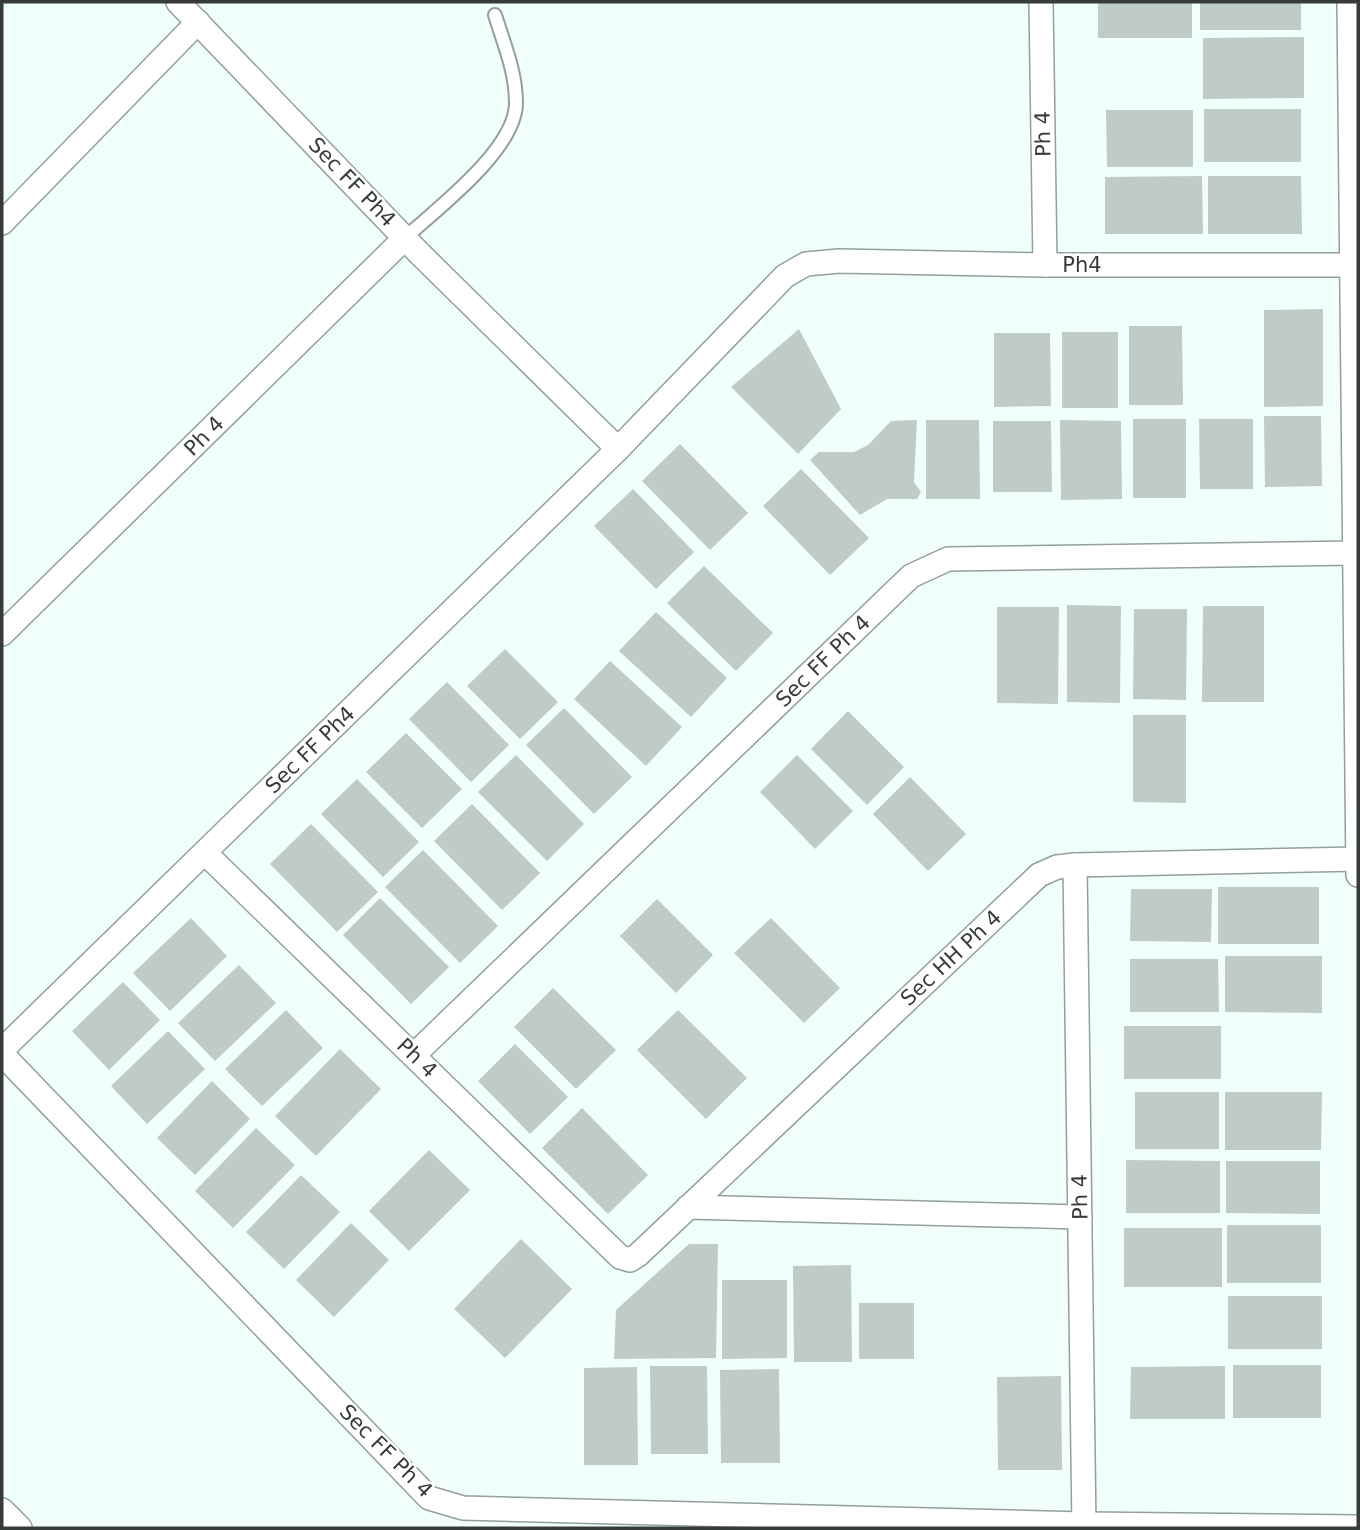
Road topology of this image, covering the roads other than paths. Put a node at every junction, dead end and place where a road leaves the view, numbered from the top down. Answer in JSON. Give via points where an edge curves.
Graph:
{"nodes":[{"id":1,"x":178,"y":2,"type":"edge"},
{"id":2,"x":1041,"y":2,"type":"edge"},
{"id":3,"x":1349,"y":2,"type":"edge"},
{"id":4,"x":495,"y":15,"type":"dead end"},
{"id":5,"x":198,"y":22,"type":"junction"},
{"id":6,"x":2,"y":223,"type":"edge"},
{"id":7,"x":406,"y":237,"type":"junction"},
{"id":8,"x":806,"y":264,"type":"joint"},
{"id":9,"x":1045,"y":265,"type":"junction"},
{"id":10,"x":1356,"y":265,"type":"edge"},
{"id":11,"x":618,"y":449,"type":"junction"},
{"id":12,"x":1354,"y":553,"type":"junction"},
{"id":13,"x":2,"y":634,"type":"edge"},
{"id":14,"x":205,"y":853,"type":"junction"},
{"id":15,"x":1358,"y":859,"type":"edge"},
{"id":16,"x":1075,"y":865,"type":"junction"},
{"id":17,"x":1358,"y":875,"type":"edge"},
{"id":18,"x":2,"y":1052,"type":"edge"},
{"id":19,"x":414,"y":1055,"type":"junction"},
{"id":20,"x":688,"y":1208,"type":"junction"},
{"id":21,"x":1080,"y":1217,"type":"junction"},
{"id":22,"x":630,"y":1260,"type":"joint"},
{"id":23,"x":2,"y":1510,"type":"edge"},
{"id":24,"x":1084,"y":1526,"type":"edge"},
{"id":25,"x":1358,"y":1527,"type":"edge"},
{"id":26,"x":20,"y":1528,"type":"edge"}],
"edges":[{"from":1,"to":5,"type":"street","name":"Sec FF Ph4"},
{"from":2,"to":9,"type":"street","name":"Ph 4"},
{"from":3,"to":10,"type":"street"},
{"from":4,"to":7,"type":"lane","via":[[514,77],[516,107],[507,136],[477,173]]},
{"from":5,"to":6,"type":"street"},
{"from":5,"to":7,"type":"street","name":"Sec FF Ph4"},
{"from":7,"to":11,"type":"street","name":"Sec FF Ph4"},
{"from":7,"to":13,"type":"street","name":"Ph 4"},
{"from":8,"to":9,"type":"street","name":"Ph4"},
{"from":8,"to":11,"type":"street","name":"Sec FF Ph4","via":[[785,276]]},
{"from":9,"to":10,"type":"street","name":"Ph4"},
{"from":10,"to":12,"type":"street"},
{"from":11,"to":14,"type":"street","name":"Sec FF Ph4"},
{"from":12,"to":15,"type":"street"},
{"from":12,"to":19,"type":"street","name":"Sec FF Ph 4","via":[[948,559],[930,565],[911,576]]},
{"from":14,"to":18,"type":"street","name":"Sec FF Ph4"},
{"from":14,"to":19,"type":"street","name":"Ph 4"},
{"from":15,"to":16,"type":"street","name":"Sec HH Ph 4"},
{"from":15,"to":17,"type":"street"},
{"from":16,"to":20,"type":"street","name":"Sec HH Ph 4","via":[[1039,875]]},
{"from":16,"to":21,"type":"street","name":"Ph 4"},
{"from":18,"to":24,"type":"street","name":"Sec FF Ph 4","via":[[429,1498],[463,1508]]},
{"from":19,"to":22,"type":"street","name":"Ph 4","via":[[620,1256]]},
{"from":20,"to":21,"type":"street"},
{"from":20,"to":22,"type":"street","name":"Sec HH Ph 4"},
{"from":21,"to":24,"type":"street","name":"Ph 4"},
{"from":23,"to":26,"type":"street"},
{"from":24,"to":25,"type":"street"}]}
